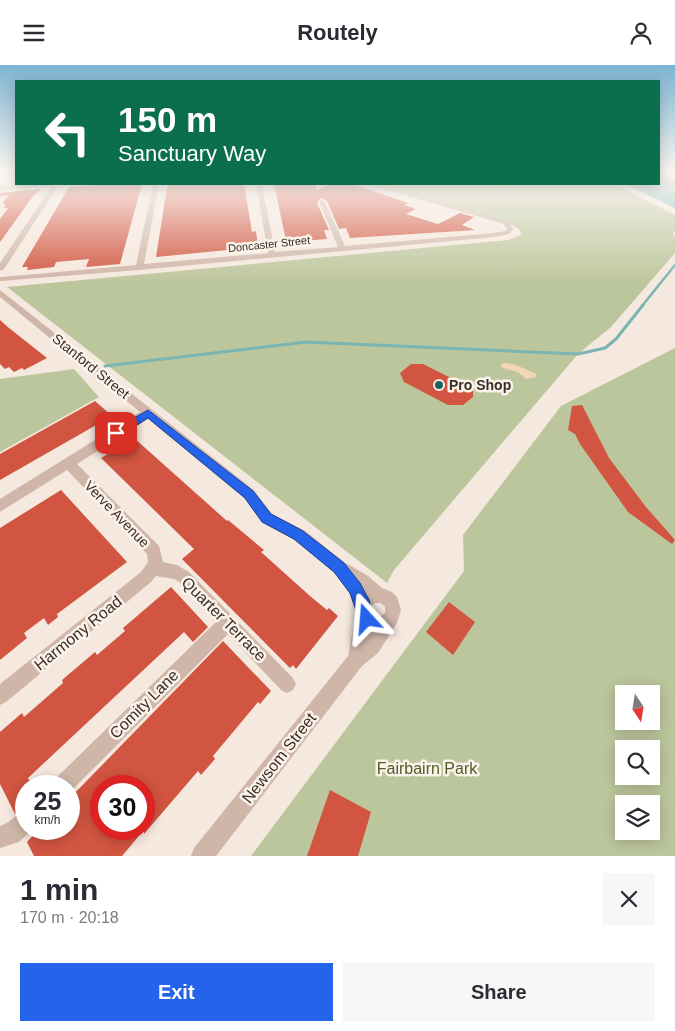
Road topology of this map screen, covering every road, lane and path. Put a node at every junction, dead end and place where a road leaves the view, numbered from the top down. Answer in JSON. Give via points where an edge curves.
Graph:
{"nodes":[{"id":1,"x":39,"y":210,"type":"edge"},
{"id":2,"x":151,"y":210,"type":"edge"},
{"id":3,"x":264,"y":210,"type":"edge"},
{"id":4,"x":325,"y":210,"type":"edge"},
{"id":5,"x":461,"y":210,"type":"edge"},
{"id":6,"x":342,"y":248,"type":"junction"},
{"id":7,"x":272,"y":255,"type":"junction"},
{"id":8,"x":1,"y":267,"type":"edge"},
{"id":9,"x":139,"y":268,"type":"junction"},
{"id":10,"x":0,"y":280,"type":"edge"},
{"id":11,"x":2,"y":295,"type":"edge"},
{"id":12,"x":148,"y":413,"type":"junction"},
{"id":13,"x":68,"y":463,"type":"junction"},
{"id":14,"x":0,"y":506,"type":"edge"},
{"id":15,"x":339,"y":567,"type":"junction"},
{"id":16,"x":154,"y":568,"type":"junction"},
{"id":17,"x":378,"y":595,"type":"junction"},
{"id":18,"x":364,"y":610,"type":"junction"},
{"id":19,"x":389,"y":621,"type":"junction"},
{"id":20,"x":227,"y":623,"type":"junction"},
{"id":21,"x":356,"y":660,"type":"junction"},
{"id":22,"x":287,"y":683,"type":"dead end"},
{"id":23,"x":0,"y":696,"type":"edge"},
{"id":24,"x":73,"y":775,"type":"edge"},
{"id":25,"x":15,"y":831,"type":"edge"},
{"id":26,"x":0,"y":837,"type":"edge"},
{"id":27,"x":202,"y":856,"type":"edge"}],
"edges":[{"from":1,"to":8,"type":"street"},
{"from":2,"to":9,"type":"street"},
{"from":3,"to":7,"type":"street"},
{"from":4,"to":6,"type":"street"},
{"from":5,"to":6,"type":"street","name":"Doncaster Street","via":[[507,223],[510,229],[507,233],[494,235]]},
{"from":6,"to":7,"type":"street","name":"Doncaster Street"},
{"from":7,"to":9,"type":"street","name":"Doncaster Street"},
{"from":8,"to":10,"type":"street"},
{"from":9,"to":10,"type":"street","name":"Doncaster Street"},
{"from":10,"to":11,"type":"street","name":"Stanford Street"},
{"from":11,"to":12,"type":"street","name":"Stanford Street"},
{"from":12,"to":13,"type":"street"},
{"from":12,"to":15,"type":"street","name":"Stanford Street","via":[[249,494],[267,518],[299,535]]},
{"from":13,"to":14,"type":"street"},
{"from":13,"to":16,"type":"street","name":"Verve Avenue","via":[[154,551],[157,561]]},
{"from":15,"to":17,"type":"street","name":"Stanford Street","via":[[363,581]]},
{"from":15,"to":18,"type":"street","name":"Stanford Street","via":[[355,588]]},
{"from":16,"to":20,"type":"street","name":"Quarter Terrace","via":[[177,572],[184,577]]},
{"from":16,"to":23,"type":"street","name":"Harmony Road"},
{"from":17,"to":18,"type":"street","via":[[368,597]]},
{"from":17,"to":19,"type":"street","via":[[387,598],[393,607]]},
{"from":18,"to":19,"type":"street","via":[[367,619],[375,625]]},
{"from":18,"to":21,"type":"street","name":"Newsom Street"},
{"from":19,"to":21,"type":"street","name":"Newsom Street","via":[[372,647]]},
{"from":20,"to":22,"type":"street","name":"Quarter Terrace"},
{"from":20,"to":24,"type":"street","name":"Comity Lane"},
{"from":21,"to":27,"type":"street","name":"Newsom Street"},
{"from":25,"to":26,"type":"street"}]}
